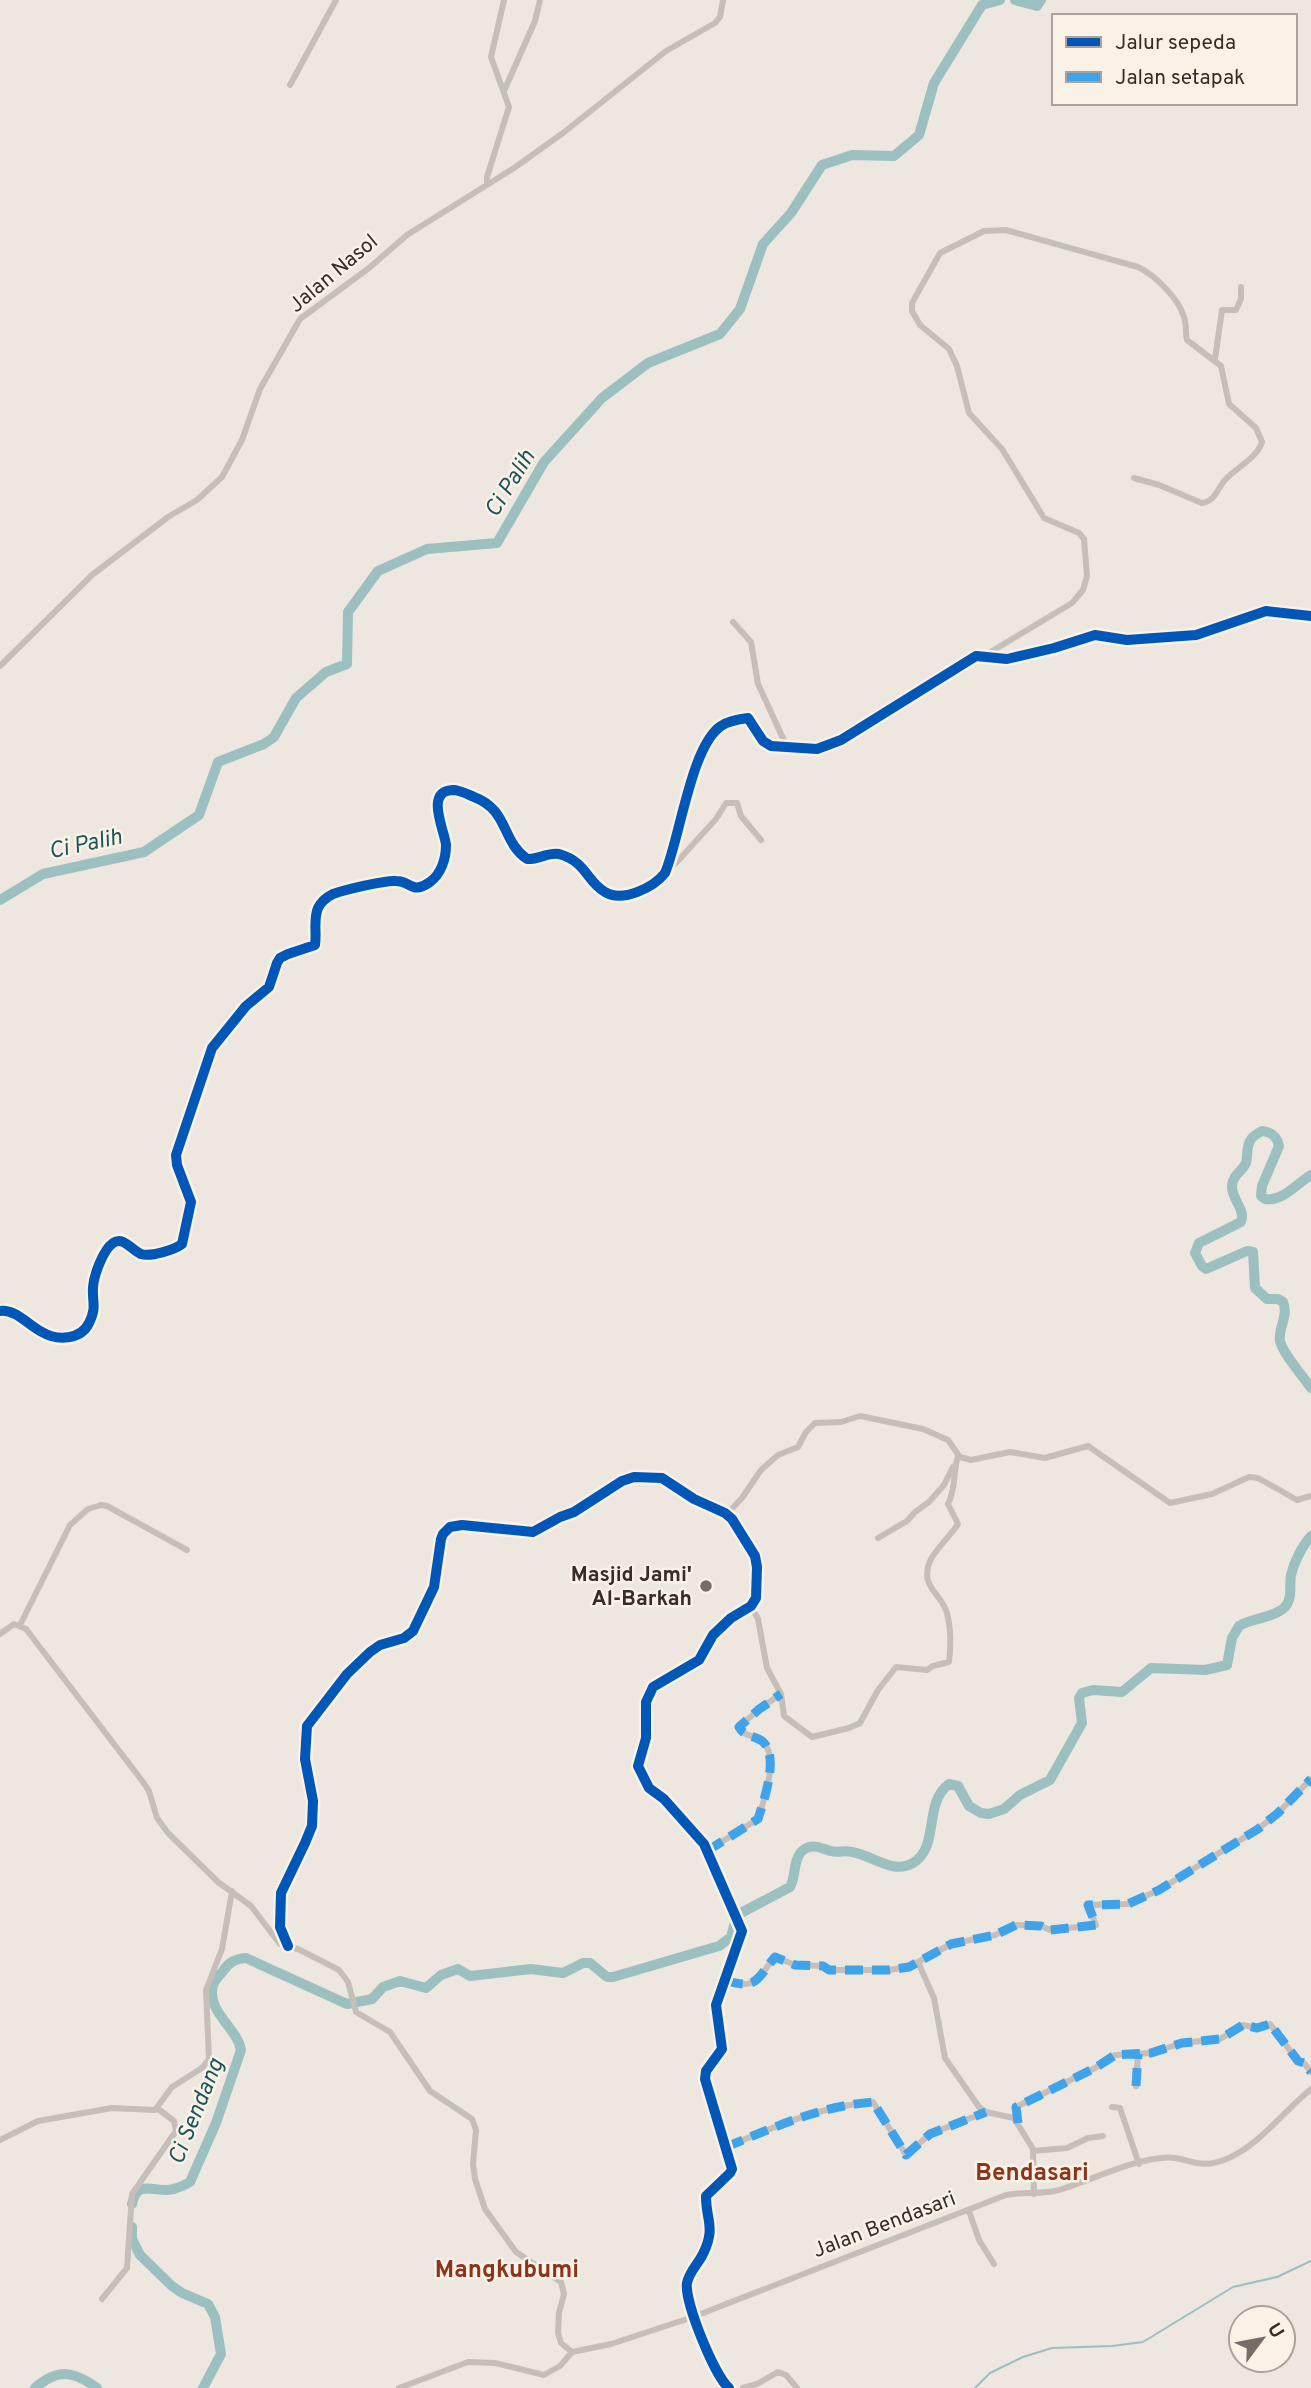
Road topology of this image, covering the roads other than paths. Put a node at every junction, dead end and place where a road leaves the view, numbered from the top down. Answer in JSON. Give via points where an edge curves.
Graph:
{"nodes":[{"id":1,"x":336,"y":0,"type":"edge"},
{"id":2,"x":504,"y":0,"type":"edge"},
{"id":3,"x":540,"y":0,"type":"edge"},
{"id":4,"x":723,"y":0,"type":"edge"},
{"id":5,"x":290,"y":85,"type":"dead end"},
{"id":6,"x":504,"y":91,"type":"junction"},
{"id":7,"x":487,"y":184,"type":"junction"},
{"id":8,"x":1241,"y":287,"type":"dead end"},
{"id":9,"x":1214,"y":359,"type":"junction"},
{"id":10,"x":1134,"y":478,"type":"dead end"},
{"id":11,"x":1311,"y":616,"type":"edge"},
{"id":12,"x":733,"y":622,"type":"dead end"},
{"id":13,"x":984,"y":656,"type":"junction"},
{"id":14,"x":0,"y":666,"type":"edge"},
{"id":15,"x":787,"y":747,"type":"junction"},
{"id":16,"x":761,"y":840,"type":"dead end"},
{"id":17,"x":666,"y":870,"type":"junction"},
{"id":18,"x":0,"y":1311,"type":"edge"},
{"id":19,"x":958,"y":1456,"type":"junction"},
{"id":20,"x":1311,"y":1496,"type":"edge"},
{"id":21,"x":727,"y":1514,"type":"junction"},
{"id":22,"x":878,"y":1538,"type":"dead end"},
{"id":23,"x":187,"y":1550,"type":"dead end"},
{"id":24,"x":751,"y":1606,"type":"junction"},
{"id":25,"x":20,"y":1626,"type":"junction"},
{"id":26,"x":0,"y":1634,"type":"edge"},
{"id":27,"x":781,"y":1694,"type":"junction"},
{"id":28,"x":1311,"y":1779,"type":"edge"},
{"id":29,"x":707,"y":1851,"type":"junction"},
{"id":30,"x":232,"y":1891,"type":"junction"},
{"id":31,"x":288,"y":1946,"type":"junction"},
{"id":32,"x":918,"y":1962,"type":"junction"},
{"id":33,"x":725,"y":1980,"type":"junction"},
{"id":34,"x":1138,"y":2054,"type":"junction"},
{"id":35,"x":1311,"y":2072,"type":"edge"},
{"id":36,"x":1136,"y":2086,"type":"dead end"},
{"id":37,"x":1311,"y":2090,"type":"edge"},
{"id":38,"x":1112,"y":2107,"type":"dead end"},
{"id":39,"x":157,"y":2108,"type":"junction"},
{"id":40,"x":986,"y":2112,"type":"junction"},
{"id":41,"x":1018,"y":2123,"type":"junction"},
{"id":42,"x":1102,"y":2136,"type":"dead end"},
{"id":43,"x":0,"y":2140,"type":"edge"},
{"id":44,"x":726,"y":2147,"type":"junction"},
{"id":45,"x":1033,"y":2151,"type":"junction"},
{"id":46,"x":1139,"y":2164,"type":"junction"},
{"id":47,"x":1034,"y":2194,"type":"junction"},
{"id":48,"x":969,"y":2211,"type":"junction"},
{"id":49,"x":993,"y":2264,"type":"dead end"},
{"id":50,"x":102,"y":2299,"type":"dead end"},
{"id":51,"x":693,"y":2317,"type":"junction"},
{"id":52,"x":572,"y":2352,"type":"junction"},
{"id":53,"x":399,"y":2388,"type":"edge"},
{"id":54,"x":729,"y":2388,"type":"edge"},
{"id":55,"x":743,"y":2388,"type":"edge"},
{"id":56,"x":797,"y":2388,"type":"edge"}],
"edges":[{"from":1,"to":5,"type":"street"},
{"from":2,"to":6,"type":"street","via":[[491,57]]},
{"from":3,"to":6,"type":"street"},
{"from":4,"to":7,"type":"street","name":"Jalan Nasol","via":[[715,23],[666,51],[563,133]]},
{"from":6,"to":7,"type":"street","via":[[509,107]]},
{"from":7,"to":14,"type":"street","name":"Jalan Nasol","via":[[407,235],[300,320],[260,389],[242,440],[222,477],[84,581]]},
{"from":8,"to":9,"type":"street","via":[[1236,310],[1222,311]]},
{"from":9,"to":10,"type":"street","via":[[1223,371],[1229,404],[1259,433],[1261,447],[1205,503]]},
{"from":9,"to":13,"type":"street","via":[[1187,340],[1184,315],[1176,302],[1138,267],[997,229],[984,231],[937,257],[912,303],[914,317],[949,349],[969,413],[1002,449],[1044,517],[1079,533],[1086,543],[1087,581],[1075,599]]},
{"from":11,"to":13,"type":"street","via":[[1266,611],[1196,635],[1128,640],[1095,635],[1007,659]]},
{"from":12,"to":15,"type":"street","via":[[751,642],[758,684]]},
{"from":13,"to":15,"type":"street","via":[[970,659],[833,744],[817,749]]},
{"from":15,"to":17,"type":"street","via":[[765,743],[748,718],[720,727],[699,758]]},
{"from":16,"to":17,"type":"street","via":[[741,816],[737,803],[726,803]]},
{"from":17,"to":18,"type":"street","via":[[659,880],[635,893],[611,895],[576,861],[555,854],[524,858],[485,801],[448,791],[437,810],[446,844],[436,877],[417,888],[396,881],[330,896],[317,911],[315,945],[280,958],[270,987],[246,1006],[212,1048],[176,1155],[191,1202],[182,1244],[145,1254],[125,1242],[111,1244],[94,1282],[93,1314],[78,1336],[46,1334],[11,1311]]},
{"from":19,"to":20,"type":"street","via":[[973,1461],[1010,1452],[1045,1458],[1088,1446],[1170,1503],[1212,1494],[1249,1477],[1297,1500]]},
{"from":19,"to":21,"type":"street","via":[[948,1440],[928,1430],[858,1416],[817,1422],[798,1447],[757,1473]]},
{"from":19,"to":22,"type":"street","via":[[930,1502]]},
{"from":19,"to":27,"type":"street","via":[[948,1503],[958,1524],[934,1554],[928,1570],[930,1588],[945,1606],[950,1662],[927,1670],[896,1667],[860,1723],[816,1738],[785,1717]]},
{"from":21,"to":24,"type":"street","via":[[755,1556],[757,1595]]},
{"from":21,"to":31,"type":"street","via":[[662,1478],[634,1477],[533,1532],[462,1525],[447,1530],[441,1539],[434,1587],[413,1631],[377,1647],[362,1660],[307,1726],[312,1826],[281,1893],[280,1927]]},
{"from":23,"to":25,"type":"street","via":[[107,1506],[88,1509],[70,1525]]},
{"from":24,"to":27,"type":"street","via":[[758,1619],[767,1668]]},
{"from":24,"to":29,"type":"street","via":[[713,1635],[699,1660],[656,1684],[646,1702],[646,1738],[639,1769],[649,1788],[696,1833]]},
{"from":25,"to":26,"type":"street","via":[[14,1624]]},
{"from":25,"to":30,"type":"street","via":[[57,1667],[143,1782],[168,1833]]},
{"from":27,"to":29,"type":"street","via":[[739,1727],[764,1743],[770,1754],[758,1819]]},
{"from":28,"to":32,"type":"street","via":[[1266,1824],[1159,1890],[1128,1904],[1089,1905],[1096,1925],[1050,1930],[1016,1925],[995,1935],[951,1944]]},
{"from":29,"to":33,"type":"street","via":[[742,1934]]},
{"from":30,"to":31,"type":"street","via":[[251,1906],[276,1941]]},
{"from":30,"to":39,"type":"street","via":[[222,1948],[206,1990],[209,2059],[172,2087]]},
{"from":31,"to":52,"type":"street","via":[[339,1970],[348,1982],[353,2008],[390,2032],[430,2091],[472,2119],[475,2179],[485,2209],[516,2252],[561,2282],[564,2294],[558,2333],[561,2343]]},
{"from":32,"to":33,"type":"street","via":[[897,1969],[829,1970],[775,1957],[754,1983]]},
{"from":32,"to":40,"type":"street","via":[[932,1992],[946,2060]]},
{"from":33,"to":44,"type":"street","via":[[716,2007],[723,2047],[705,2079]]},
{"from":34,"to":35,"type":"street","via":[[1220,2039],[1243,2025],[1267,2024]]},
{"from":34,"to":36,"type":"street"},
{"from":34,"to":41,"type":"street","via":[[1115,2055],[1017,2107]]},
{"from":37,"to":46,"type":"street","name":"Jalan Bendasari","via":[[1247,2148],[1230,2157],[1201,2165],[1167,2157]]},
{"from":38,"to":46,"type":"street","via":[[1120,2108]]},
{"from":39,"to":43,"type":"street","via":[[112,2108],[38,2121]]},
{"from":39,"to":50,"type":"street","via":[[176,2124],[176,2131],[132,2194],[127,2268]]},
{"from":40,"to":41,"type":"street","via":[[1012,2117]]},
{"from":40,"to":44,"type":"street","via":[[930,2134],[906,2155],[873,2102],[813,2112]]},
{"from":41,"to":45,"type":"street"},
{"from":42,"to":45,"type":"street","via":[[1067,2148]]},
{"from":44,"to":51,"type":"street","via":[[732,2171],[706,2196],[710,2230],[704,2253],[687,2281]]},
{"from":45,"to":47,"type":"street"},
{"from":46,"to":47,"type":"street","name":"Jalan Bendasari"},
{"from":47,"to":48,"type":"street","name":"Jalan Bendasari","via":[[1006,2195]]},
{"from":48,"to":49,"type":"street"},
{"from":48,"to":51,"type":"street","name":"Jalan Bendasari"},
{"from":51,"to":52,"type":"street","name":"Jalan Bendasari"},
{"from":51,"to":54,"type":"street"},
{"from":52,"to":53,"type":"street","via":[[544,2375],[495,2363],[468,2362]]},
{"from":55,"to":56,"type":"street","via":[[778,2372]]}]}
